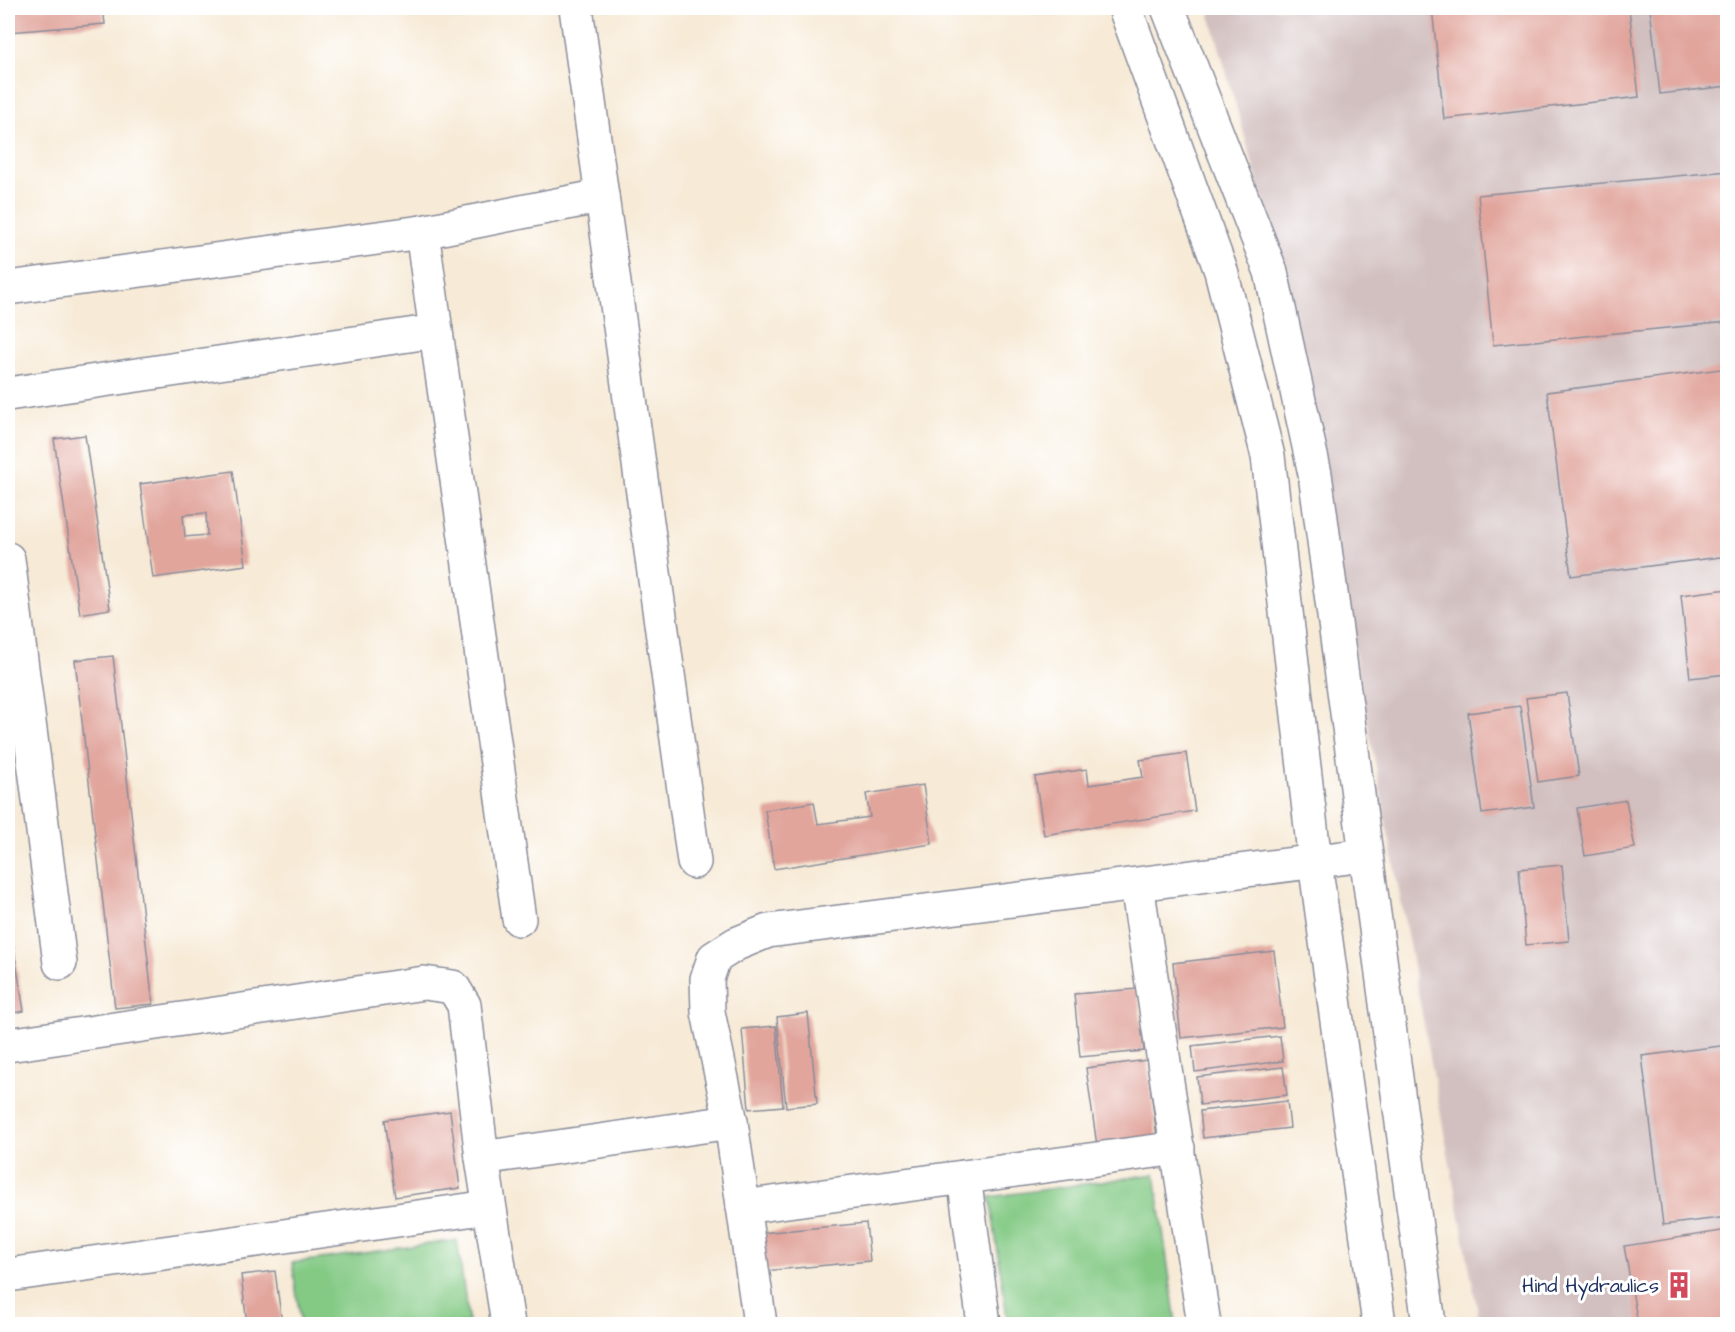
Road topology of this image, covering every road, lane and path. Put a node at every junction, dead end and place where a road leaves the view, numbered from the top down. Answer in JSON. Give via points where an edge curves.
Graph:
{"nodes":[{"id":1,"x":576,"y":8,"type":"edge"},
{"id":2,"x":1125,"y":8,"type":"edge"},
{"id":3,"x":1168,"y":8,"type":"edge"},
{"id":4,"x":602,"y":196,"type":"junction"},
{"id":5,"x":422,"y":232,"type":"junction"},
{"id":6,"x":8,"y":288,"type":"edge"},
{"id":7,"x":436,"y":331,"type":"junction"},
{"id":8,"x":8,"y":394,"type":"edge"},
{"id":9,"x":8,"y":559,"type":"edge"},
{"id":10,"x":1365,"y":855,"type":"junction"},
{"id":11,"x":694,"y":862,"type":"dead end"},
{"id":12,"x":1315,"y":862,"type":"junction"},
{"id":13,"x":1137,"y":885,"type":"junction"},
{"id":14,"x":519,"y":919,"type":"dead end"},
{"id":15,"x":60,"y":963,"type":"dead end"},
{"id":16,"x":8,"y":1045,"type":"edge"},
{"id":17,"x":731,"y":1122,"type":"junction"},
{"id":18,"x":1178,"y":1148,"type":"junction"},
{"id":19,"x":482,"y":1158,"type":"junction"},
{"id":20,"x":964,"y":1177,"type":"junction"},
{"id":21,"x":489,"y":1207,"type":"junction"},
{"id":22,"x":743,"y":1207,"type":"junction"},
{"id":23,"x":8,"y":1275,"type":"edge"},
{"id":24,"x":508,"y":1324,"type":"edge"},
{"id":25,"x":760,"y":1324,"type":"edge"},
{"id":26,"x":984,"y":1324,"type":"edge"},
{"id":27,"x":1204,"y":1324,"type":"edge"},
{"id":28,"x":1379,"y":1324,"type":"edge"},
{"id":29,"x":1429,"y":1324,"type":"edge"}],
"edges":[{"from":1,"to":4,"type":"street"},
{"from":2,"to":12,"type":"street","via":[[1221,271],[1269,456]]},
{"from":3,"to":10,"type":"street","via":[[1271,272],[1315,474]]},
{"from":4,"to":5,"type":"street"},
{"from":4,"to":11,"type":"street"},
{"from":5,"to":6,"type":"street"},
{"from":5,"to":7,"type":"street"},
{"from":7,"to":8,"type":"street"},
{"from":7,"to":14,"type":"street"},
{"from":9,"to":15,"type":"street"},
{"from":10,"to":12,"type":"street"},
{"from":10,"to":29,"type":"street"},
{"from":12,"to":13,"type":"street"},
{"from":12,"to":28,"type":"street"},
{"from":13,"to":17,"type":"street","via":[[768,931],[736,944],[714,958],[707,979],[708,1012]]},
{"from":13,"to":18,"type":"street"},
{"from":16,"to":19,"type":"street","via":[[424,983],[453,987],[464,1005]]},
{"from":17,"to":19,"type":"street"},
{"from":17,"to":22,"type":"street"},
{"from":18,"to":20,"type":"street"},
{"from":18,"to":27,"type":"street"},
{"from":19,"to":21,"type":"street"},
{"from":20,"to":22,"type":"street"},
{"from":20,"to":26,"type":"street"},
{"from":21,"to":23,"type":"street"},
{"from":21,"to":24,"type":"street"},
{"from":22,"to":25,"type":"street"}]}
